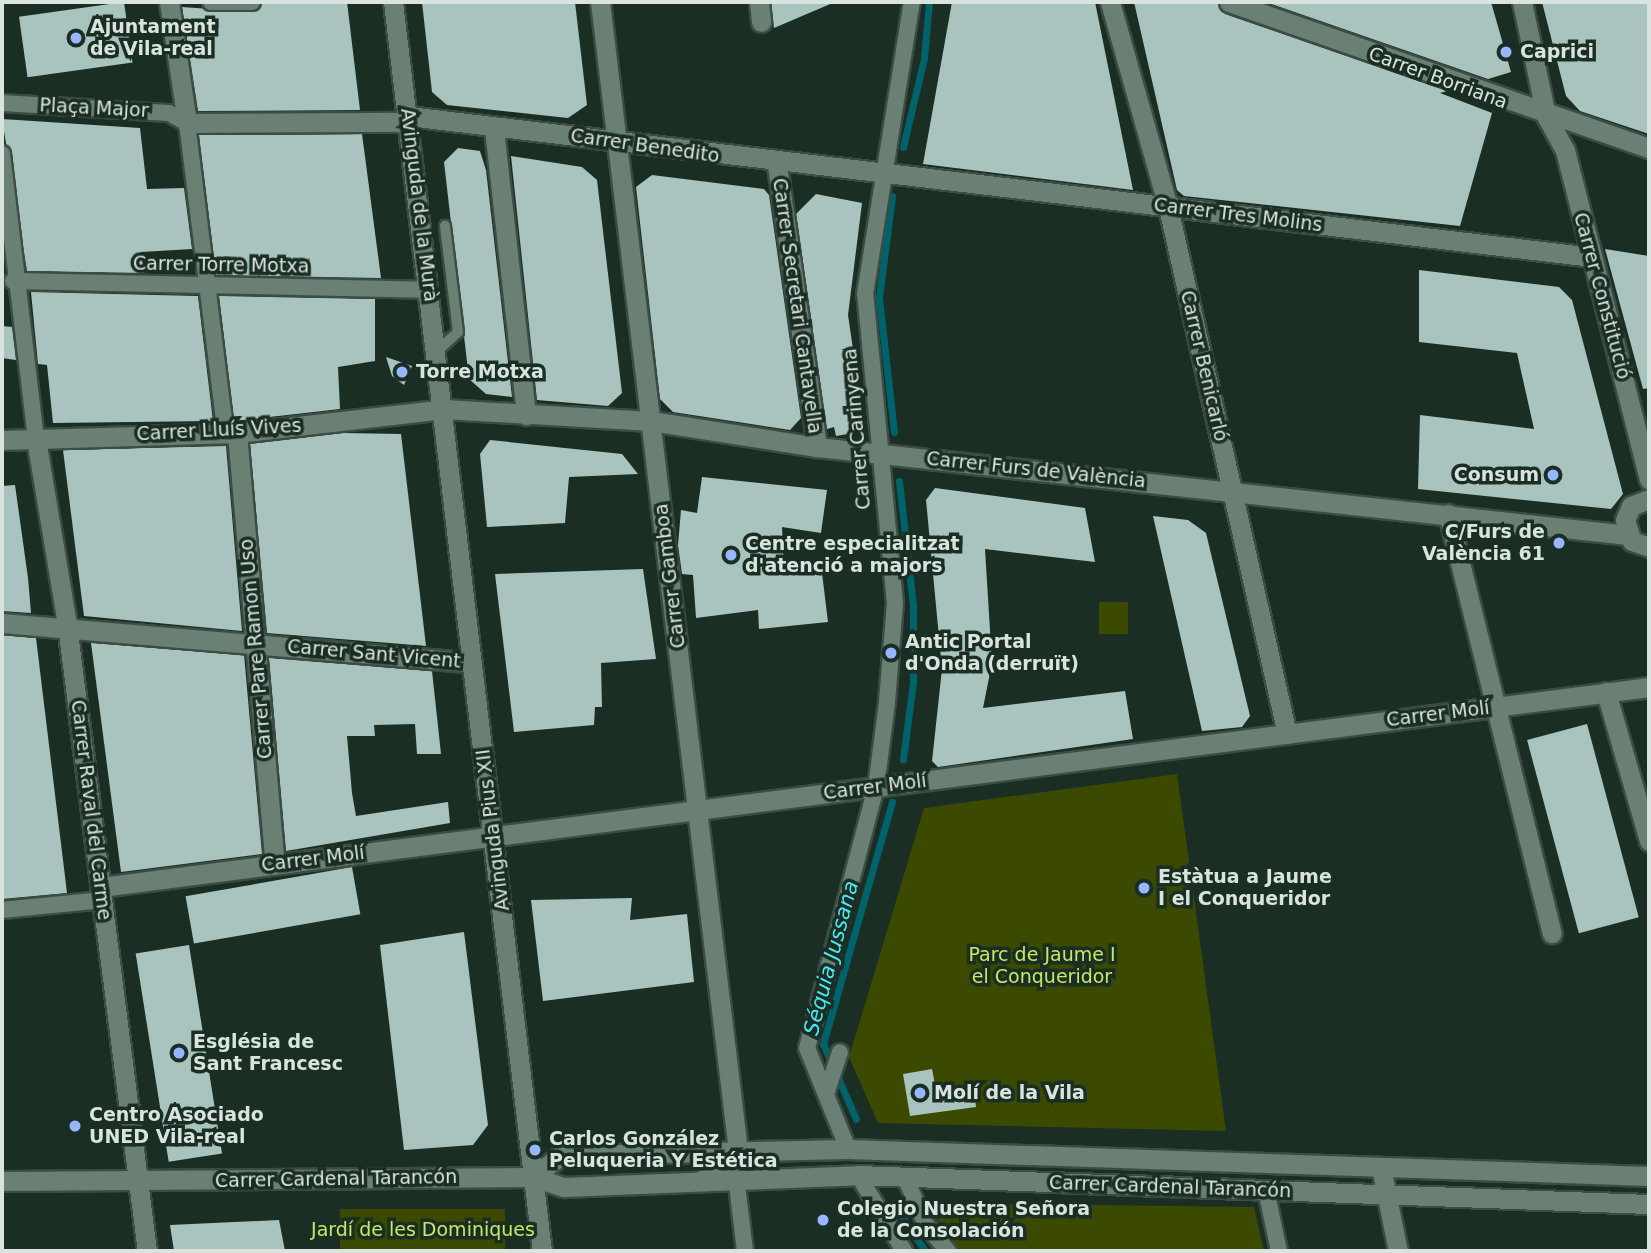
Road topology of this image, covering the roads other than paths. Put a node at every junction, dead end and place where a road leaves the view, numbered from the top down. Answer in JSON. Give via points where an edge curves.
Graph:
{"nodes":[{"id":1,"x":169,"y":2,"type":"edge"},
{"id":2,"x":211,"y":2,"type":"edge"},
{"id":3,"x":252,"y":2,"type":"edge"},
{"id":4,"x":393,"y":2,"type":"edge"},
{"id":5,"x":600,"y":2,"type":"edge"},
{"id":6,"x":759,"y":2,"type":"edge"},
{"id":7,"x":912,"y":2,"type":"edge"},
{"id":8,"x":1110,"y":2,"type":"edge"},
{"id":9,"x":1229,"y":2,"type":"edge"},
{"id":10,"x":1522,"y":2,"type":"edge"},
{"id":11,"x":761,"y":22,"type":"dead end"},
{"id":12,"x":2,"y":103,"type":"edge"},
{"id":13,"x":1546,"y":116,"type":"junction"},
{"id":14,"x":408,"y":119,"type":"junction"},
{"id":15,"x":187,"y":123,"type":"junction"},
{"id":16,"x":494,"y":129,"type":"junction"},
{"id":17,"x":618,"y":140,"type":"junction"},
{"id":18,"x":1649,"y":148,"type":"edge"},
{"id":19,"x":2,"y":154,"type":"edge"},
{"id":20,"x":777,"y":165,"type":"junction"},
{"id":21,"x":883,"y":173,"type":"junction"},
{"id":22,"x":1168,"y":206,"type":"junction"},
{"id":23,"x":445,"y":226,"type":"dead end"},
{"id":24,"x":1592,"y":257,"type":"junction"},
{"id":25,"x":13,"y":281,"type":"junction"},
{"id":26,"x":204,"y":286,"type":"junction"},
{"id":27,"x":429,"y":290,"type":"junction"},
{"id":28,"x":2,"y":321,"type":"edge"},
{"id":29,"x":19,"y":322,"type":"junction"},
{"id":30,"x":437,"y":351,"type":"junction"},
{"id":31,"x":444,"y":409,"type":"junction"},
{"id":32,"x":526,"y":415,"type":"junction"},
{"id":33,"x":651,"y":421,"type":"junction"},
{"id":34,"x":231,"y":431,"type":"junction"},
{"id":35,"x":36,"y":439,"type":"junction"},
{"id":36,"x":2,"y":440,"type":"edge"},
{"id":37,"x":817,"y":447,"type":"junction"},
{"id":38,"x":880,"y":453,"type":"junction"},
{"id":39,"x":1649,"y":479,"type":"edge"},
{"id":40,"x":1233,"y":491,"type":"junction"},
{"id":41,"x":1649,"y":499,"type":"edge"},
{"id":42,"x":1448,"y":514,"type":"junction"},
{"id":43,"x":1628,"y":535,"type":"junction"},
{"id":44,"x":1648,"y":548,"type":"edge"},
{"id":45,"x":2,"y":623,"type":"edge"},
{"id":46,"x":67,"y":625,"type":"junction"},
{"id":47,"x":254,"y":644,"type":"junction"},
{"id":48,"x":471,"y":662,"type":"junction"},
{"id":49,"x":1649,"y":687,"type":"edge"},
{"id":50,"x":1606,"y":692,"type":"junction"},
{"id":51,"x":1496,"y":706,"type":"junction"},
{"id":52,"x":1287,"y":734,"type":"junction"},
{"id":53,"x":876,"y":786,"type":"junction"},
{"id":54,"x":698,"y":810,"type":"junction"},
{"id":55,"x":494,"y":836,"type":"junction"},
{"id":56,"x":1649,"y":841,"type":"edge"},
{"id":57,"x":275,"y":864,"type":"junction"},
{"id":58,"x":102,"y":893,"type":"junction"},
{"id":59,"x":2,"y":910,"type":"edge"},
{"id":60,"x":1552,"y":933,"type":"dead end"},
{"id":61,"x":840,"y":1052,"type":"dead end"},
{"id":62,"x":827,"y":1089,"type":"junction"},
{"id":63,"x":848,"y":1149,"type":"junction"},
{"id":64,"x":738,"y":1150,"type":"junction"},
{"id":65,"x":1381,"y":1167,"type":"junction"},
{"id":66,"x":858,"y":1175,"type":"junction"},
{"id":67,"x":1649,"y":1176,"type":"edge"},
{"id":68,"x":533,"y":1177,"type":"junction"},
{"id":69,"x":905,"y":1177,"type":"junction"},
{"id":70,"x":2,"y":1181,"type":"edge"},
{"id":71,"x":139,"y":1182,"type":"junction"},
{"id":72,"x":693,"y":1184,"type":"junction"},
{"id":73,"x":737,"y":1185,"type":"junction"},
{"id":74,"x":1266,"y":1190,"type":"junction"},
{"id":75,"x":1386,"y":1195,"type":"junction"},
{"id":76,"x":1649,"y":1204,"type":"edge"},
{"id":77,"x":147,"y":1251,"type":"edge"},
{"id":78,"x":542,"y":1251,"type":"edge"},
{"id":79,"x":745,"y":1251,"type":"edge"},
{"id":80,"x":904,"y":1251,"type":"edge"},
{"id":81,"x":948,"y":1251,"type":"edge"},
{"id":82,"x":1279,"y":1251,"type":"edge"},
{"id":83,"x":1398,"y":1251,"type":"edge"}],
"edges":[{"from":1,"to":15,"type":"street"},
{"from":2,"to":3,"type":"street"},
{"from":4,"to":14,"type":"street","name":"Avinguda de la Murà"},
{"from":5,"to":17,"type":"street","name":"Carrer Gamboa"},
{"from":6,"to":11,"type":"street"},
{"from":7,"to":21,"type":"street","name":"Carrer Carinyena"},
{"from":8,"to":22,"type":"street","name":"Carrer Benicarló"},
{"from":9,"to":13,"type":"street","name":"Carrer Borriana"},
{"from":10,"to":13,"type":"street","name":"Carrer Constitució"},
{"from":12,"to":15,"type":"street","name":"Plaça Major","via":[[169,113]]},
{"from":13,"to":18,"type":"street","name":"Carrer Borriana"},
{"from":13,"to":24,"type":"street","name":"Carrer Constitució","via":[[1565,150]]},
{"from":14,"to":15,"type":"street","name":"Carrer Benedito"},
{"from":14,"to":16,"type":"street","name":"Carrer Benedito"},
{"from":14,"to":27,"type":"street","name":"Avinguda de la Murà"},
{"from":15,"to":26,"type":"street"},
{"from":16,"to":17,"type":"street","name":"Carrer Benedito"},
{"from":16,"to":32,"type":"street"},
{"from":17,"to":20,"type":"street","name":"Carrer Benedito"},
{"from":17,"to":33,"type":"street","name":"Carrer Gamboa"},
{"from":19,"to":25,"type":"street"},
{"from":20,"to":21,"type":"street","name":"Carrer Benedito"},
{"from":20,"to":37,"type":"street","name":"Carrer Secretari Cantavella"},
{"from":21,"to":22,"type":"street","name":"Carrer Tres Molins"},
{"from":21,"to":38,"type":"street","name":"Carrer Carinyena","via":[[865,294]]},
{"from":22,"to":24,"type":"street","name":"Carrer Tres Molins"},
{"from":22,"to":40,"type":"street","name":"Carrer Benicarló"},
{"from":23,"to":30,"type":"lane","via":[[458,332]]},
{"from":24,"to":39,"type":"street","name":"Carrer Constitució"},
{"from":25,"to":26,"type":"street","name":"Carrer Torre Motxa"},
{"from":25,"to":29,"type":"street"},
{"from":26,"to":27,"type":"street","name":"Carrer Torre Motxa"},
{"from":26,"to":34,"type":"street"},
{"from":27,"to":30,"type":"street","name":"Avinguda de la Murà"},
{"from":28,"to":29,"type":"street"},
{"from":29,"to":35,"type":"street"},
{"from":30,"to":31,"type":"street","name":"Avinguda de la Murà"},
{"from":31,"to":32,"type":"street","name":"Carrer Furs de València"},
{"from":31,"to":34,"type":"street","name":"Carrer Lluís Vives"},
{"from":31,"to":48,"type":"street","name":"Avinguda Pius XII"},
{"from":32,"to":33,"type":"street","name":"Carrer Furs de València"},
{"from":33,"to":37,"type":"street","name":"Carrer Furs de València"},
{"from":33,"to":54,"type":"street","name":"Carrer Gamboa"},
{"from":34,"to":35,"type":"street","name":"Carrer Lluís Vives"},
{"from":34,"to":47,"type":"street","name":"Carrer Pare Ramon Uso"},
{"from":35,"to":36,"type":"street","name":"Carrer Lluís Vives"},
{"from":35,"to":46,"type":"street","name":"Carrer Raval del Carme"},
{"from":37,"to":38,"type":"street","name":"Carrer Furs de València"},
{"from":38,"to":40,"type":"street","name":"Carrer Furs de València"},
{"from":38,"to":53,"type":"street","name":"Carrer Carinyena","via":[[895,603]]},
{"from":40,"to":42,"type":"street","name":"Carrer Furs de València"},
{"from":40,"to":52,"type":"street","name":"Carrer Benicarló"},
{"from":41,"to":43,"type":"street","via":[[1627,512]]},
{"from":42,"to":43,"type":"street","name":"Carrer Furs de València"},
{"from":42,"to":51,"type":"street"},
{"from":43,"to":44,"type":"street"},
{"from":45,"to":46,"type":"street","name":"Carrer Sant Vicent"},
{"from":46,"to":47,"type":"street","name":"Carrer Sant Vicent"},
{"from":46,"to":58,"type":"street","name":"Carrer Raval del Carme"},
{"from":47,"to":48,"type":"street","name":"Carrer Sant Vicent"},
{"from":47,"to":57,"type":"street","name":"Carrer Pare Ramon Uso"},
{"from":48,"to":55,"type":"street","name":"Avinguda Pius XII"},
{"from":49,"to":50,"type":"street","name":"Carrer Molí"},
{"from":50,"to":51,"type":"street","name":"Carrer Molí"},
{"from":50,"to":56,"type":"street"},
{"from":51,"to":52,"type":"street","name":"Carrer Molí"},
{"from":51,"to":60,"type":"street"},
{"from":52,"to":53,"type":"street","name":"Carrer Molí"},
{"from":53,"to":54,"type":"street","name":"Carrer Molí"},
{"from":53,"to":62,"type":"street","name":"Carrer Carinyena","via":[[807,1048]]},
{"from":54,"to":55,"type":"street","name":"Carrer Molí"},
{"from":54,"to":64,"type":"street","name":"Carrer Gamboa"},
{"from":55,"to":57,"type":"street","name":"Carrer Molí"},
{"from":55,"to":68,"type":"street","name":"Avinguda Pius XII"},
{"from":57,"to":58,"type":"street","name":"Carrer Molí"},
{"from":58,"to":59,"type":"street"},
{"from":58,"to":71,"type":"street","name":"Carrer Raval del Carme"},
{"from":61,"to":62,"type":"street"},
{"from":62,"to":63,"type":"street","name":"Carrer Carinyena"},
{"from":63,"to":64,"type":"street","name":"Carrer Cardenal Tarancón"},
{"from":63,"to":65,"type":"street","name":"Carrer Cardenal Tarancón"},
{"from":64,"to":68,"type":"street","name":"Carrer Cardenal Tarancón","via":[[561,1155]]},
{"from":64,"to":72,"type":"street","name":"Carrer Cardenal Tarancón","via":[[726,1170]]},
{"from":65,"to":67,"type":"street","name":"Carrer Cardenal Tarancón"},
{"from":65,"to":75,"type":"street"},
{"from":66,"to":69,"type":"street","name":"Carrer Cardenal Tarancón"},
{"from":66,"to":73,"type":"street","name":"Carrer Cardenal Tarancón","via":[[781,1175]]},
{"from":66,"to":80,"type":"street"},
{"from":68,"to":71,"type":"street","name":"Carrer Cardenal Tarancón"},
{"from":68,"to":72,"type":"street","name":"Carrer Cardenal Tarancón","via":[[564,1187]]},
{"from":68,"to":78,"type":"street","name":"Avinguda Pius XII"},
{"from":69,"to":74,"type":"street","name":"Carrer Cardenal Tarancón"},
{"from":69,"to":81,"type":"street","via":[[926,1225]]},
{"from":70,"to":71,"type":"street","name":"Carrer Cardenal Tarancón"},
{"from":71,"to":77,"type":"street","name":"Carrer Raval del Carme"},
{"from":72,"to":73,"type":"street","name":"Carrer Cardenal Tarancón"},
{"from":73,"to":79,"type":"street"},
{"from":74,"to":75,"type":"street","name":"Carrer Cardenal Tarancón"},
{"from":74,"to":82,"type":"street"},
{"from":75,"to":76,"type":"street","name":"Carrer Cardenal Tarancón"},
{"from":75,"to":83,"type":"street"}]}
